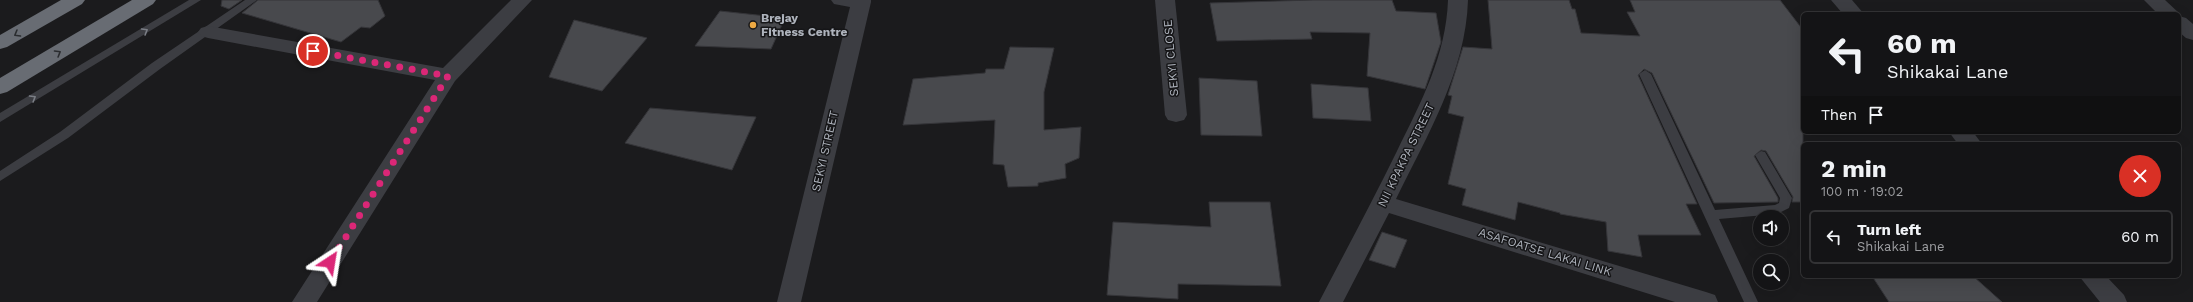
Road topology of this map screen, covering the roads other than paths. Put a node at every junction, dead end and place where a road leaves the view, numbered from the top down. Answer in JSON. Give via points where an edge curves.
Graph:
{"nodes":[{"id":1,"x":75,"y":0,"type":"edge"},
{"id":2,"x":146,"y":0,"type":"edge"},
{"id":3,"x":196,"y":0,"type":"edge"},
{"id":4,"x":252,"y":0,"type":"edge"},
{"id":5,"x":522,"y":0,"type":"edge"},
{"id":6,"x":1165,"y":0,"type":"edge"},
{"id":7,"x":1458,"y":0,"type":"edge"},
{"id":8,"x":1841,"y":0,"type":"edge"},
{"id":9,"x":2154,"y":0,"type":"edge"},
{"id":10,"x":854,"y":1,"type":"edge"},
{"id":11,"x":1852,"y":12,"type":"edge"},
{"id":12,"x":2168,"y":12,"type":"edge"},
{"id":13,"x":2181,"y":24,"type":"edge"},
{"id":14,"x":208,"y":32,"type":"junction"},
{"id":15,"x":2193,"y":34,"type":"edge"},
{"id":16,"x":0,"y":43,"type":"edge"},
{"id":17,"x":1645,"y":74,"type":"dead end"},
{"id":18,"x":448,"y":76,"type":"junction"},
{"id":19,"x":0,"y":87,"type":"edge"},
{"id":20,"x":1176,"y":115,"type":"dead end"},
{"id":21,"x":0,"y":118,"type":"edge"},
{"id":22,"x":1962,"y":134,"type":"edge"},
{"id":23,"x":1969,"y":142,"type":"edge"},
{"id":24,"x":1761,"y":155,"type":"dead end"},
{"id":25,"x":0,"y":177,"type":"edge"},
{"id":26,"x":1383,"y":202,"type":"junction"},
{"id":27,"x":1711,"y":215,"type":"junction"},
{"id":28,"x":2093,"y":278,"type":"edge"},
{"id":29,"x":304,"y":302,"type":"edge"},
{"id":30,"x":789,"y":302,"type":"edge"},
{"id":31,"x":1331,"y":302,"type":"edge"},
{"id":32,"x":1706,"y":302,"type":"edge"},
{"id":33,"x":1751,"y":302,"type":"edge"},
{"id":34,"x":2115,"y":302,"type":"edge"}],
"edges":[{"from":1,"to":16,"type":"highway","one_way":true},
{"from":19,"to":2,"type":"highway","one_way":true},
{"from":21,"to":3,"type":"lane","one_way":true},
{"from":4,"to":14,"type":"lane"},
{"from":5,"to":18,"type":"street"},
{"from":6,"to":20,"type":"street","name":"SEKYI CLOSE"},
{"from":7,"to":26,"type":"street","name":"NII KPAKPA STREET","via":[[1459,18],[1448,67]]},
{"from":8,"to":11,"type":"street"},
{"from":9,"to":12,"type":"street"},
{"from":10,"to":30,"type":"street","name":"SEKYI STREET"},
{"from":13,"to":15,"type":"street"},
{"from":14,"to":18,"type":"street"},
{"from":14,"to":25,"type":"lane","via":[[156,66],[64,135]]},
{"from":17,"to":27,"type":"lane"},
{"from":18,"to":29,"type":"street"},
{"from":22,"to":23,"type":"street"},
{"from":24,"to":27,"type":"lane","via":[[1786,198],[1785,204],[1777,209]]},
{"from":26,"to":31,"type":"street","name":"NII KPAKPA STREET"},
{"from":26,"to":32,"type":"street","name":"ASAFOATSE LAKAI LINK"},
{"from":27,"to":33,"type":"lane"},
{"from":28,"to":34,"type":"street"}]}
